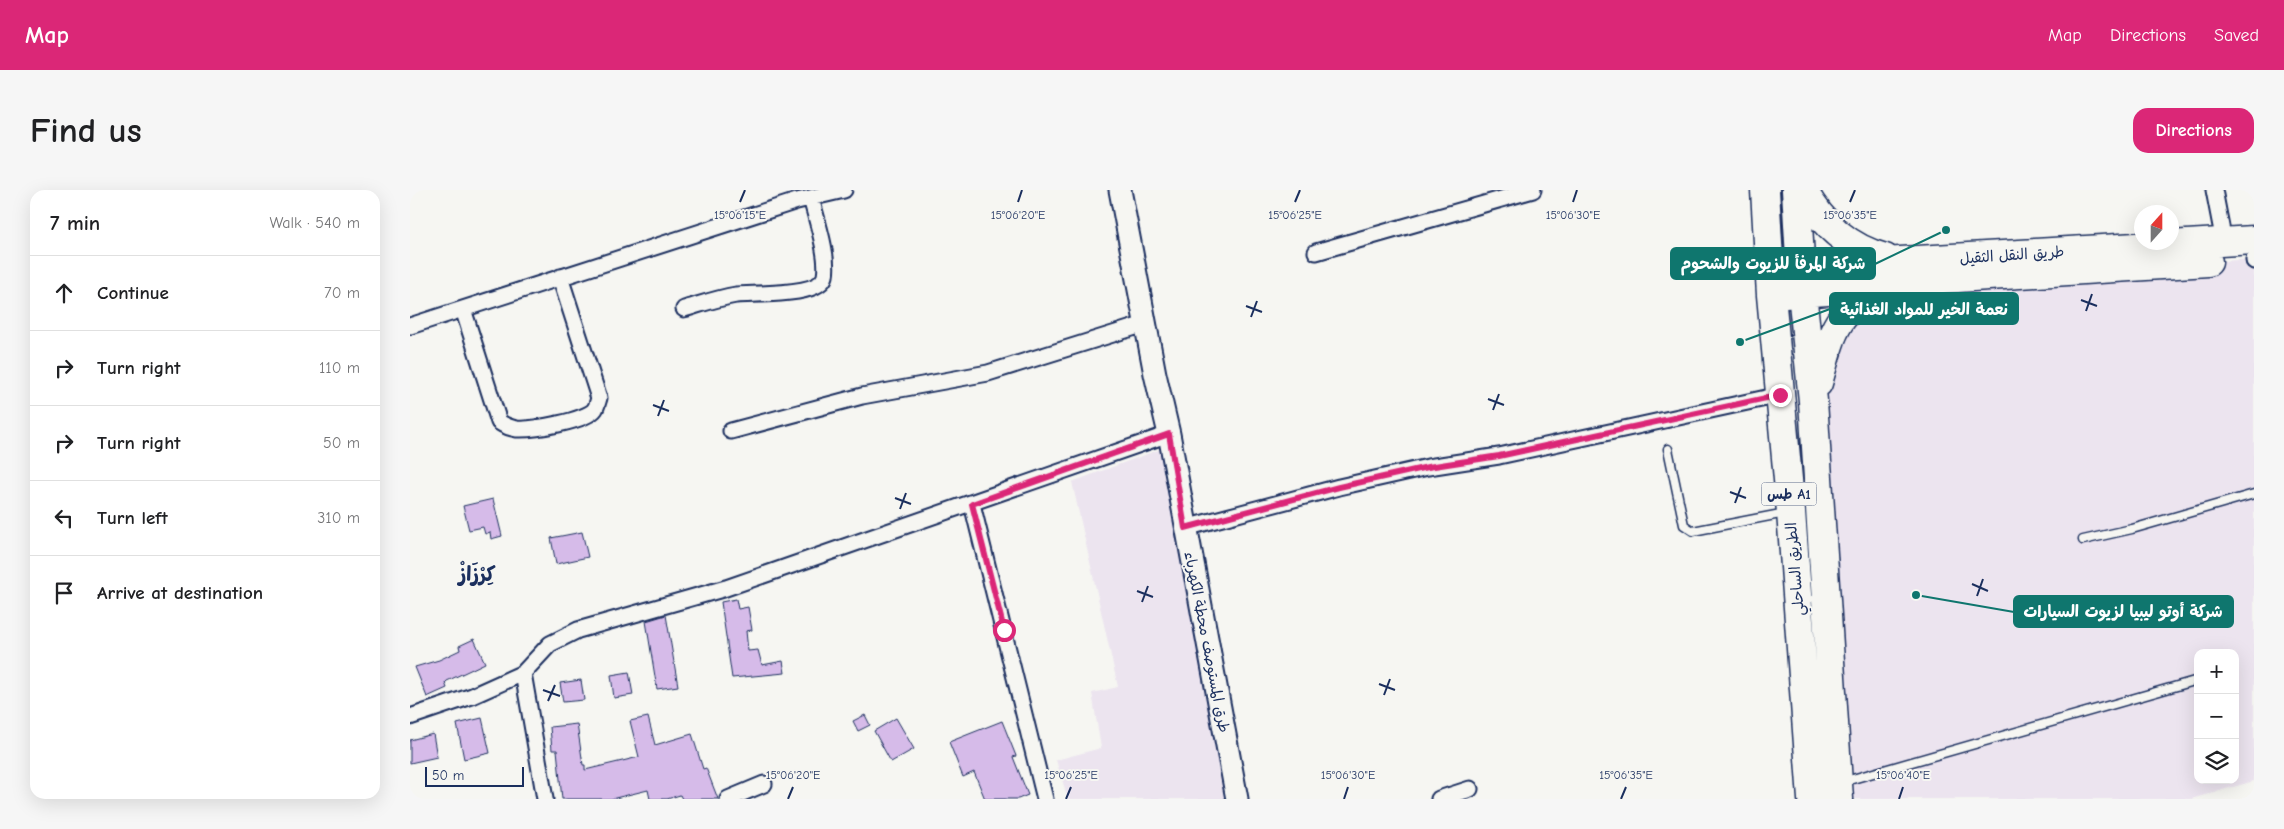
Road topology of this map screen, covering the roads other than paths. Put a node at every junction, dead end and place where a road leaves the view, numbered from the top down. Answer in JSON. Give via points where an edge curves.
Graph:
{"nodes":[{"id":1,"x":844,"y":190,"type":"edge"},
{"id":2,"x":1120,"y":190,"type":"edge"},
{"id":3,"x":1533,"y":190,"type":"edge"},
{"id":4,"x":1765,"y":190,"type":"edge"},
{"id":5,"x":1796,"y":190,"type":"edge"},
{"id":6,"x":1803,"y":190,"type":"edge"},
{"id":7,"x":2214,"y":190,"type":"edge"},
{"id":8,"x":811,"y":198,"type":"junction"},
{"id":9,"x":2254,"y":240,"type":"edge"},
{"id":10,"x":2224,"y":242,"type":"junction"},
{"id":11,"x":1316,"y":252,"type":"dead end"},
{"id":12,"x":2254,"y":259,"type":"edge"},
{"id":13,"x":1898,"y":272,"type":"junction"},
{"id":14,"x":560,"y":278,"type":"junction"},
{"id":15,"x":1801,"y":279,"type":"junction"},
{"id":16,"x":1770,"y":282,"type":"junction"},
{"id":17,"x":463,"y":309,"type":"junction"},
{"id":18,"x":684,"y":309,"type":"dead end"},
{"id":19,"x":1145,"y":324,"type":"junction"},
{"id":20,"x":410,"y":326,"type":"edge"},
{"id":21,"x":1780,"y":395,"type":"junction"},
{"id":22,"x":1813,"y":401,"type":"junction"},
{"id":23,"x":731,"y":431,"type":"dead end"},
{"id":24,"x":1169,"y":434,"type":"junction"},
{"id":25,"x":1668,"y":449,"type":"dead end"},
{"id":26,"x":2254,"y":494,"type":"edge"},
{"id":27,"x":972,"y":504,"type":"junction"},
{"id":28,"x":1791,"y":512,"type":"junction"},
{"id":29,"x":1185,"y":528,"type":"junction"},
{"id":30,"x":2083,"y":540,"type":"dead end"},
{"id":31,"x":523,"y":673,"type":"junction"},
{"id":32,"x":2194,"y":681,"type":"edge"},
{"id":33,"x":410,"y":717,"type":"edge"},
{"id":34,"x":764,"y":784,"type":"dead end"},
{"id":35,"x":1470,"y":789,"type":"dead end"},
{"id":36,"x":1839,"y":791,"type":"edge"},
{"id":37,"x":1234,"y":796,"type":"edge"},
{"id":38,"x":545,"y":799,"type":"edge"},
{"id":39,"x":728,"y":799,"type":"edge"},
{"id":40,"x":1045,"y":799,"type":"edge"},
{"id":41,"x":1439,"y":799,"type":"edge"},
{"id":42,"x":1812,"y":799,"type":"edge"}],
"edges":[{"from":1,"to":8,"type":"street"},
{"from":2,"to":19,"type":"street","name":"طرق المستوصف محطة الكهرباء"},
{"from":3,"to":11,"type":"street"},
{"from":4,"to":16,"type":"highway","name":"الطريق الساحلي","number":"طس A1"},
{"from":5,"to":15,"type":"highway","name":"الطريق الساحلي","number":"طس A1"},
{"from":6,"to":13,"type":"highway","via":[[1833,231]]},
{"from":7,"to":10,"type":"street"},
{"from":8,"to":14,"type":"street"},
{"from":8,"to":18,"type":"street","via":[[826,263],[821,284],[782,293],[734,296]]},
{"from":9,"to":10,"type":"highway","name":"طريق النقل الثقيل"},
{"from":10,"to":13,"type":"highway","name":"طريق النقل الثقيل"},
{"from":12,"to":13,"type":"highway","name":"طريق النقل الثقيل"},
{"from":13,"to":15,"type":"highway","name":"طريق النقل الثقيل","via":[[1841,290]]},
{"from":13,"to":22,"type":"highway","via":[[1845,312],[1838,322],[1827,345]]},
{"from":14,"to":17,"type":"street"},
{"from":14,"to":17,"type":"street","via":[[599,398],[595,410],[573,421],[519,429],[499,422]]},
{"from":15,"to":16,"type":"highway","name":"طريق النقل الثقيل"},
{"from":15,"to":22,"type":"highway","name":"الطريق الساحلي","number":"طس A1"},
{"from":16,"to":21,"type":"highway","name":"الطريق الساحلي","number":"طس A1"},
{"from":17,"to":20,"type":"street"},
{"from":19,"to":23,"type":"street","via":[[988,373],[862,396]]},
{"from":19,"to":24,"type":"street","name":"طرق المستوصف محطة الكهرباء"},
{"from":21,"to":28,"type":"highway","name":"الطريق الساحلي","number":"طس A1"},
{"from":21,"to":29,"type":"street","via":[[1499,456],[1428,467]]},
{"from":22,"to":36,"type":"highway","name":"الطريق الساحلي","number":"طس A1"},
{"from":24,"to":27,"type":"street"},
{"from":24,"to":29,"type":"street","name":"طرق المستوصف محطة الكهرباء"},
{"from":25,"to":28,"type":"lane","via":[[1684,525],[1688,530]]},
{"from":26,"to":30,"type":"lane"},
{"from":27,"to":31,"type":"street","via":[[726,588],[578,630],[550,644]]},
{"from":27,"to":40,"type":"street"},
{"from":28,"to":42,"type":"highway","name":"الطريق الساحلي","number":"طس A1"},
{"from":29,"to":37,"type":"street","name":"طرق المستوصف محطة الكهرباء"},
{"from":31,"to":33,"type":"street","via":[[472,696]]},
{"from":31,"to":38,"type":"street"},
{"from":32,"to":36,"type":"lane"},
{"from":34,"to":39,"type":"street"},
{"from":35,"to":41,"type":"street"}]}
